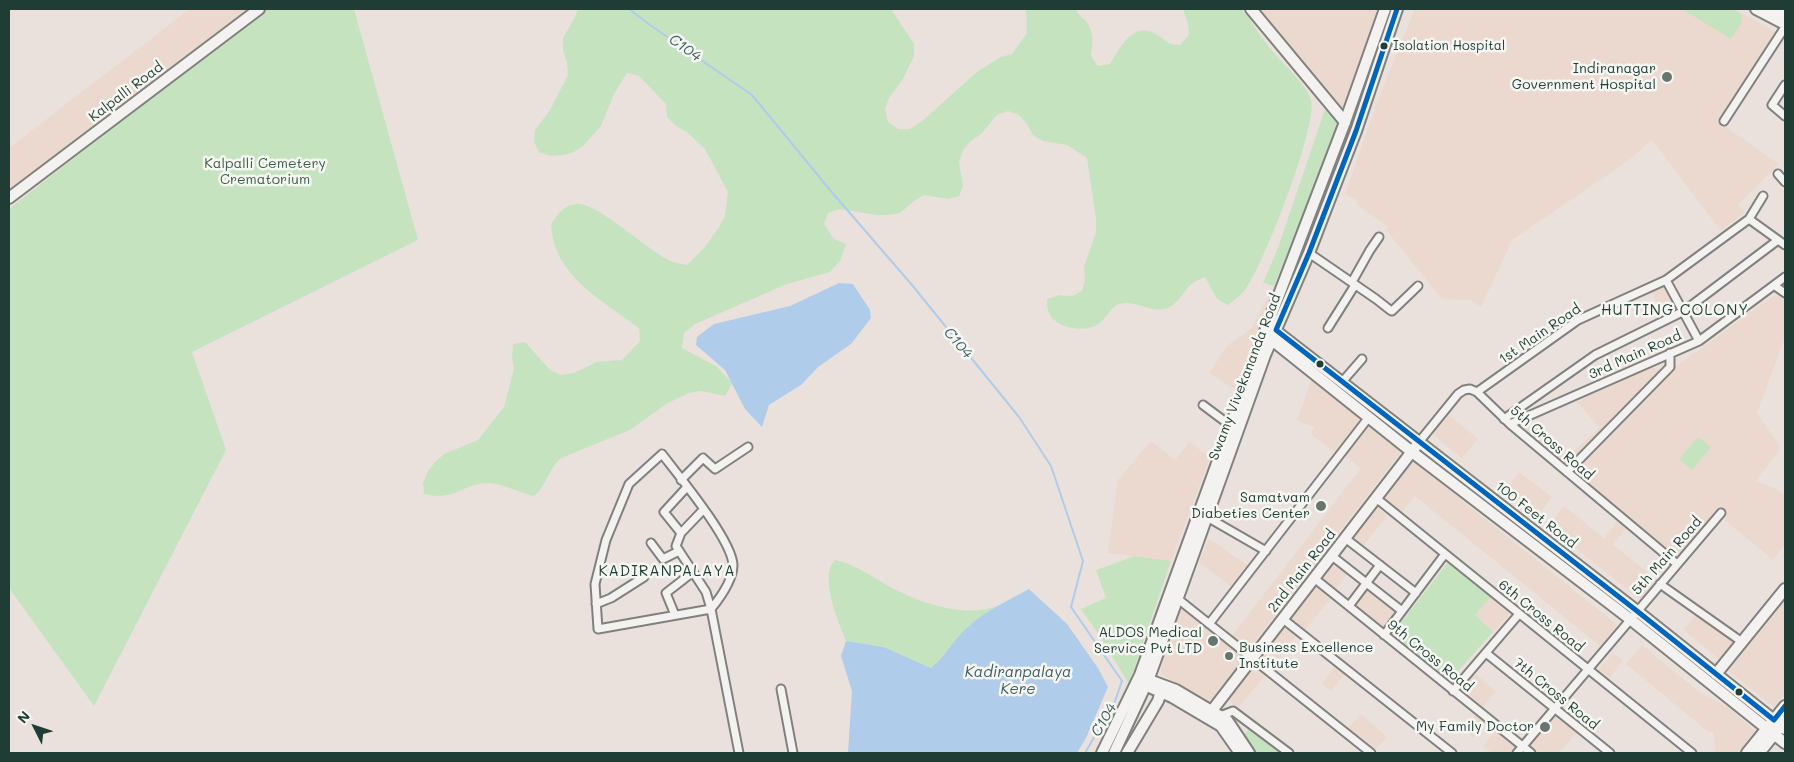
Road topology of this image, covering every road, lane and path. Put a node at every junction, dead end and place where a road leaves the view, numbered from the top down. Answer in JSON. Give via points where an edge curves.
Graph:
{"nodes":[{"id":1,"x":259,"y":9,"type":"edge"},
{"id":2,"x":1251,"y":9,"type":"edge"},
{"id":3,"x":1385,"y":9,"type":"edge"},
{"id":4,"x":1397,"y":9,"type":"edge"},
{"id":5,"x":1756,"y":9,"type":"edge"},
{"id":6,"x":1772,"y":9,"type":"edge"},
{"id":7,"x":1785,"y":19,"type":"edge"},
{"id":8,"x":1785,"y":85,"type":"edge"},
{"id":9,"x":1785,"y":116,"type":"edge"},
{"id":10,"x":1724,"y":121,"type":"dead end"},
{"id":11,"x":1346,"y":122,"type":"junction"},
{"id":12,"x":1778,"y":174,"type":"dead end"},
{"id":13,"x":1785,"y":182,"type":"edge"},
{"id":14,"x":1762,"y":196,"type":"dead end"},
{"id":15,"x":9,"y":198,"type":"edge"},
{"id":16,"x":1749,"y":219,"type":"junction"},
{"id":17,"x":1379,"y":237,"type":"dead end"},
{"id":18,"x":1778,"y":240,"type":"junction"},
{"id":19,"x":1785,"y":245,"type":"edge"},
{"id":20,"x":1309,"y":253,"type":"junction"},
{"id":21,"x":1785,"y":277,"type":"edge"},
{"id":22,"x":1666,"y":280,"type":"junction"},
{"id":23,"x":1353,"y":284,"type":"junction"},
{"id":24,"x":1418,"y":286,"type":"dead end"},
{"id":25,"x":1775,"y":286,"type":"junction"},
{"id":26,"x":1785,"y":293,"type":"edge"},
{"id":27,"x":1684,"y":311,"type":"junction"},
{"id":28,"x":1328,"y":328,"type":"dead end"},
{"id":29,"x":1270,"y":332,"type":"junction"},
{"id":30,"x":1699,"y":341,"type":"junction"},
{"id":31,"x":1670,"y":354,"type":"junction"},
{"id":32,"x":1362,"y":359,"type":"dead end"},
{"id":33,"x":1342,"y":382,"type":"junction"},
{"id":34,"x":1477,"y":392,"type":"junction"},
{"id":35,"x":1203,"y":405,"type":"dead end"},
{"id":36,"x":1369,"y":417,"type":"junction"},
{"id":37,"x":1507,"y":422,"type":"junction"},
{"id":38,"x":1231,"y":426,"type":"junction"},
{"id":39,"x":1419,"y":442,"type":"junction"},
{"id":40,"x":748,"y":447,"type":"dead end"},
{"id":41,"x":1412,"y":452,"type":"junction"},
{"id":42,"x":1567,"y":472,"type":"junction"},
{"id":43,"x":681,"y":480,"type":"junction"},
{"id":44,"x":687,"y":488,"type":"junction"},
{"id":45,"x":1376,"y":498,"type":"junction"},
{"id":46,"x":703,"y":510,"type":"junction"},
{"id":47,"x":1721,"y":513,"type":"dead end"},
{"id":48,"x":1207,"y":518,"type":"junction"},
{"id":49,"x":681,"y":533,"type":"junction"},
{"id":50,"x":1345,"y":538,"type":"junction"},
{"id":51,"x":652,"y":543,"type":"dead end"},
{"id":52,"x":679,"y":550,"type":"junction"},
{"id":53,"x":1266,"y":551,"type":"junction"},
{"id":54,"x":1445,"y":554,"type":"junction"},
{"id":55,"x":1332,"y":556,"type":"junction"},
{"id":56,"x":1677,"y":564,"type":"junction"},
{"id":57,"x":1380,"y":565,"type":"junction"},
{"id":58,"x":693,"y":572,"type":"junction"},
{"id":59,"x":644,"y":577,"type":"dead end"},
{"id":60,"x":1314,"y":578,"type":"junction"},
{"id":61,"x":1366,"y":584,"type":"junction"},
{"id":62,"x":1660,"y":584,"type":"junction"},
{"id":63,"x":1785,"y":589,"type":"edge"},
{"id":64,"x":1416,"y":592,"type":"junction"},
{"id":65,"x":1178,"y":599,"type":"junction"},
{"id":66,"x":596,"y":604,"type":"junction"},
{"id":67,"x":1349,"y":606,"type":"junction"},
{"id":68,"x":711,"y":609,"type":"junction"},
{"id":69,"x":1402,"y":611,"type":"junction"},
{"id":70,"x":1637,"y":611,"type":"junction"},
{"id":71,"x":1520,"y":614,"type":"junction"},
{"id":72,"x":675,"y":615,"type":"junction"},
{"id":73,"x":1282,"y":619,"type":"junction"},
{"id":74,"x":1630,"y":620,"type":"junction"},
{"id":75,"x":1209,"y":624,"type":"junction"},
{"id":76,"x":1384,"y":635,"type":"junction"},
{"id":77,"x":1742,"y":642,"type":"junction"},
{"id":78,"x":1486,"y":653,"type":"junction"},
{"id":79,"x":1252,"y":658,"type":"junction"},
{"id":80,"x":1588,"y":670,"type":"junction"},
{"id":81,"x":1716,"y":674,"type":"junction"},
{"id":82,"x":1142,"y":681,"type":"junction"},
{"id":83,"x":781,"y":689,"type":"dead end"},
{"id":84,"x":1161,"y":689,"type":"junction"},
{"id":85,"x":1453,"y":691,"type":"junction"},
{"id":86,"x":1785,"y":706,"type":"edge"},
{"id":87,"x":1554,"y":709,"type":"junction"},
{"id":88,"x":1213,"y":714,"type":"junction"},
{"id":89,"x":1781,"y":724,"type":"edge"},
{"id":90,"x":1771,"y":731,"type":"junction"},
{"id":91,"x":1785,"y":743,"type":"edge"},
{"id":92,"x":1523,"y":746,"type":"junction"},
{"id":93,"x":739,"y":753,"type":"edge"},
{"id":94,"x":793,"y":753,"type":"edge"},
{"id":95,"x":1102,"y":753,"type":"edge"},
{"id":96,"x":1114,"y":753,"type":"edge"},
{"id":97,"x":1127,"y":753,"type":"edge"},
{"id":98,"x":1240,"y":753,"type":"edge"},
{"id":99,"x":1249,"y":753,"type":"edge"},
{"id":100,"x":1289,"y":753,"type":"edge"},
{"id":101,"x":1371,"y":753,"type":"edge"},
{"id":102,"x":1452,"y":753,"type":"edge"},
{"id":103,"x":1517,"y":753,"type":"edge"},
{"id":104,"x":1531,"y":753,"type":"edge"},
{"id":105,"x":1610,"y":753,"type":"edge"},
{"id":106,"x":1692,"y":753,"type":"edge"},
{"id":107,"x":1747,"y":753,"type":"edge"},
{"id":108,"x":1759,"y":753,"type":"edge"}],
"edges":[{"from":1,"to":15,"type":"main road","name":"Kalpalli Road"},
{"from":2,"to":11,"type":"main road"},
{"from":3,"to":11,"type":"main road","name":"Swamy Vivekananda Road"},
{"from":4,"to":20,"type":"main road","name":"Swamy Vivekananda Road","via":[[1356,131]]},
{"from":5,"to":7,"type":"main road"},
{"from":6,"to":7,"type":"main road"},
{"from":7,"to":10,"type":"street"},
{"from":8,"to":9,"type":"street","via":[[1772,104]]},
{"from":11,"to":29,"type":"main road","name":"Swamy Vivekananda Road"},
{"from":12,"to":13,"type":"street"},
{"from":14,"to":16,"type":"street","name":"1st Main Road"},
{"from":16,"to":18,"type":"street"},
{"from":16,"to":22,"type":"street","name":"1st Main Road"},
{"from":17,"to":23,"type":"street"},
{"from":18,"to":19,"type":"street"},
{"from":18,"to":27,"type":"street"},
{"from":20,"to":23,"type":"street"},
{"from":20,"to":29,"type":"main road","name":"Swamy Vivekananda Road"},
{"from":21,"to":25,"type":"street","name":"3rd Main Road"},
{"from":22,"to":27,"type":"street"},
{"from":22,"to":34,"type":"street","name":"1st Main Road","via":[[1578,320]]},
{"from":23,"to":24,"type":"street","via":[[1392,311]]},
{"from":23,"to":28,"type":"street"},
{"from":25,"to":26,"type":"street"},
{"from":25,"to":30,"type":"street","name":"3rd Main Road"},
{"from":27,"to":30,"type":"street"},
{"from":27,"to":37,"type":"street","via":[[1595,355]]},
{"from":29,"to":33,"type":"main road","name":"100 Feet Road"},
{"from":29,"to":36,"type":"main road","name":"100 Feet Road"},
{"from":29,"to":38,"type":"main road","name":"Swamy Vivekananda Road"},
{"from":29,"to":48,"type":"main road","name":"Swamy Vivekananda Road"},
{"from":30,"to":31,"type":"street","name":"3rd Main Road"},
{"from":31,"to":37,"type":"street","name":"3rd Main Road"},
{"from":31,"to":42,"type":"street","via":[[1670,368]]},
{"from":32,"to":33,"type":"street"},
{"from":33,"to":39,"type":"main road","name":"100 Feet Road"},
{"from":34,"to":37,"type":"street","name":"5th Cross Road"},
{"from":34,"to":39,"type":"street","via":[[1464,390],[1458,394]]},
{"from":35,"to":38,"type":"street"},
{"from":36,"to":41,"type":"main road","name":"100 Feet Road"},
{"from":36,"to":53,"type":"street"},
{"from":37,"to":42,"type":"street","name":"5th Cross Road"},
{"from":38,"to":82,"type":"main road","name":"Swamy Vivekananda Road"},
{"from":39,"to":41,"type":"main road","name":"2nd Main Road"},
{"from":39,"to":70,"type":"main road","name":"100 Feet Road"},
{"from":40,"to":43,"type":"street","via":[[715,469],[703,458]]},
{"from":41,"to":45,"type":"main road","name":"2nd Main Road"},
{"from":41,"to":74,"type":"main road","name":"100 Feet Road"},
{"from":42,"to":56,"type":"street","name":"5th Cross Road"},
{"from":43,"to":44,"type":"street"},
{"from":43,"to":66,"type":"street","via":[[662,454],[628,484],[606,540],[595,584]]},
{"from":44,"to":46,"type":"street"},
{"from":44,"to":49,"type":"street","via":[[664,512]]},
{"from":45,"to":50,"type":"main road","name":"2nd Main Road"},
{"from":45,"to":54,"type":"street","name":"6th Cross Road"},
{"from":46,"to":49,"type":"street"},
{"from":46,"to":68,"type":"street","via":[[725,540],[733,565],[726,590]]},
{"from":47,"to":56,"type":"street","name":"5th Main Road"},
{"from":48,"to":53,"type":"street"},
{"from":48,"to":65,"type":"main road","name":"Swamy Vivekananda Road"},
{"from":49,"to":52,"type":"street","via":[[676,546]]},
{"from":50,"to":55,"type":"main road","name":"2nd Main Road"},
{"from":50,"to":57,"type":"street"},
{"from":51,"to":52,"type":"street","via":[[663,559]]},
{"from":52,"to":58,"type":"street"},
{"from":53,"to":75,"type":"street"},
{"from":54,"to":64,"type":"street"},
{"from":54,"to":71,"type":"street","name":"6th Cross Road"},
{"from":55,"to":60,"type":"main road","name":"2nd Main Road"},
{"from":55,"to":61,"type":"street"},
{"from":56,"to":62,"type":"street","name":"5th Main Road"},
{"from":57,"to":61,"type":"street"},
{"from":57,"to":64,"type":"street"},
{"from":58,"to":68,"type":"street","via":[[706,592]]},
{"from":58,"to":72,"type":"street","via":[[666,593]]},
{"from":59,"to":66,"type":"street"},
{"from":60,"to":67,"type":"street","name":"9th Cross Road"},
{"from":60,"to":73,"type":"main road","name":"2nd Main Road"},
{"from":61,"to":67,"type":"street"},
{"from":61,"to":69,"type":"street"},
{"from":62,"to":70,"type":"street","name":"5th Main Road"},
{"from":62,"to":77,"type":"street"},
{"from":63,"to":77,"type":"main road"},
{"from":64,"to":69,"type":"street"},
{"from":65,"to":75,"type":"street"},
{"from":65,"to":82,"type":"main road","name":"Swamy Vivekananda Road"},
{"from":66,"to":72,"type":"street","via":[[598,628]]},
{"from":67,"to":76,"type":"street","name":"9th Cross Road"},
{"from":68,"to":72,"type":"street"},
{"from":68,"to":93,"type":"street"},
{"from":69,"to":76,"type":"street"},
{"from":70,"to":74,"type":"street","name":"5th Main Road"},
{"from":70,"to":81,"type":"main road","name":"100 Feet Road"},
{"from":71,"to":78,"type":"street"},
{"from":71,"to":80,"type":"street","name":"6th Cross Road"},
{"from":73,"to":79,"type":"main road","name":"2nd Main Road"},
{"from":73,"to":102,"type":"street"},
{"from":74,"to":80,"type":"street","name":"5th Main Road"},
{"from":74,"to":90,"type":"main road","name":"100 Feet Road"},
{"from":75,"to":79,"type":"street"},
{"from":76,"to":85,"type":"street","name":"9th Cross Road"},
{"from":77,"to":81,"type":"main road"},
{"from":78,"to":85,"type":"street"},
{"from":78,"to":87,"type":"street","name":"7th Cross Road"},
{"from":79,"to":88,"type":"main road","name":"2nd Main Road"},
{"from":79,"to":101,"type":"street"},
{"from":80,"to":87,"type":"street","name":"5th Main Road"},
{"from":80,"to":106,"type":"street","name":"6th Cross Road"},
{"from":81,"to":89,"type":"main road","name":"100 Feet Road"},
{"from":82,"to":84,"type":"main road"},
{"from":82,"to":95,"type":"main road","name":"Swamy Vivekananda Road"},
{"from":82,"to":96,"type":"main road","name":"Swamy Vivekananda Road"},
{"from":83,"to":94,"type":"street"},
{"from":84,"to":88,"type":"main road"},
{"from":84,"to":97,"type":"main road","via":[[1158,701]]},
{"from":85,"to":92,"type":"street","name":"9th Cross Road"},
{"from":86,"to":89,"type":"main road"},
{"from":87,"to":92,"type":"street","name":"5th Main Road"},
{"from":87,"to":105,"type":"street","name":"7th Cross Road"},
{"from":88,"to":98,"type":"main road"},
{"from":88,"to":99,"type":"main road","via":[[1227,720]]},
{"from":88,"to":100,"type":"street","via":[[1233,711]]},
{"from":89,"to":90,"type":"main road"},
{"from":90,"to":91,"type":"main road","name":"100 Feet Road"},
{"from":90,"to":107,"type":"main road"},
{"from":90,"to":108,"type":"main road"},
{"from":92,"to":103,"type":"street","name":"5th Main Road"},
{"from":92,"to":104,"type":"street","name":"9th Cross Road"}]}
